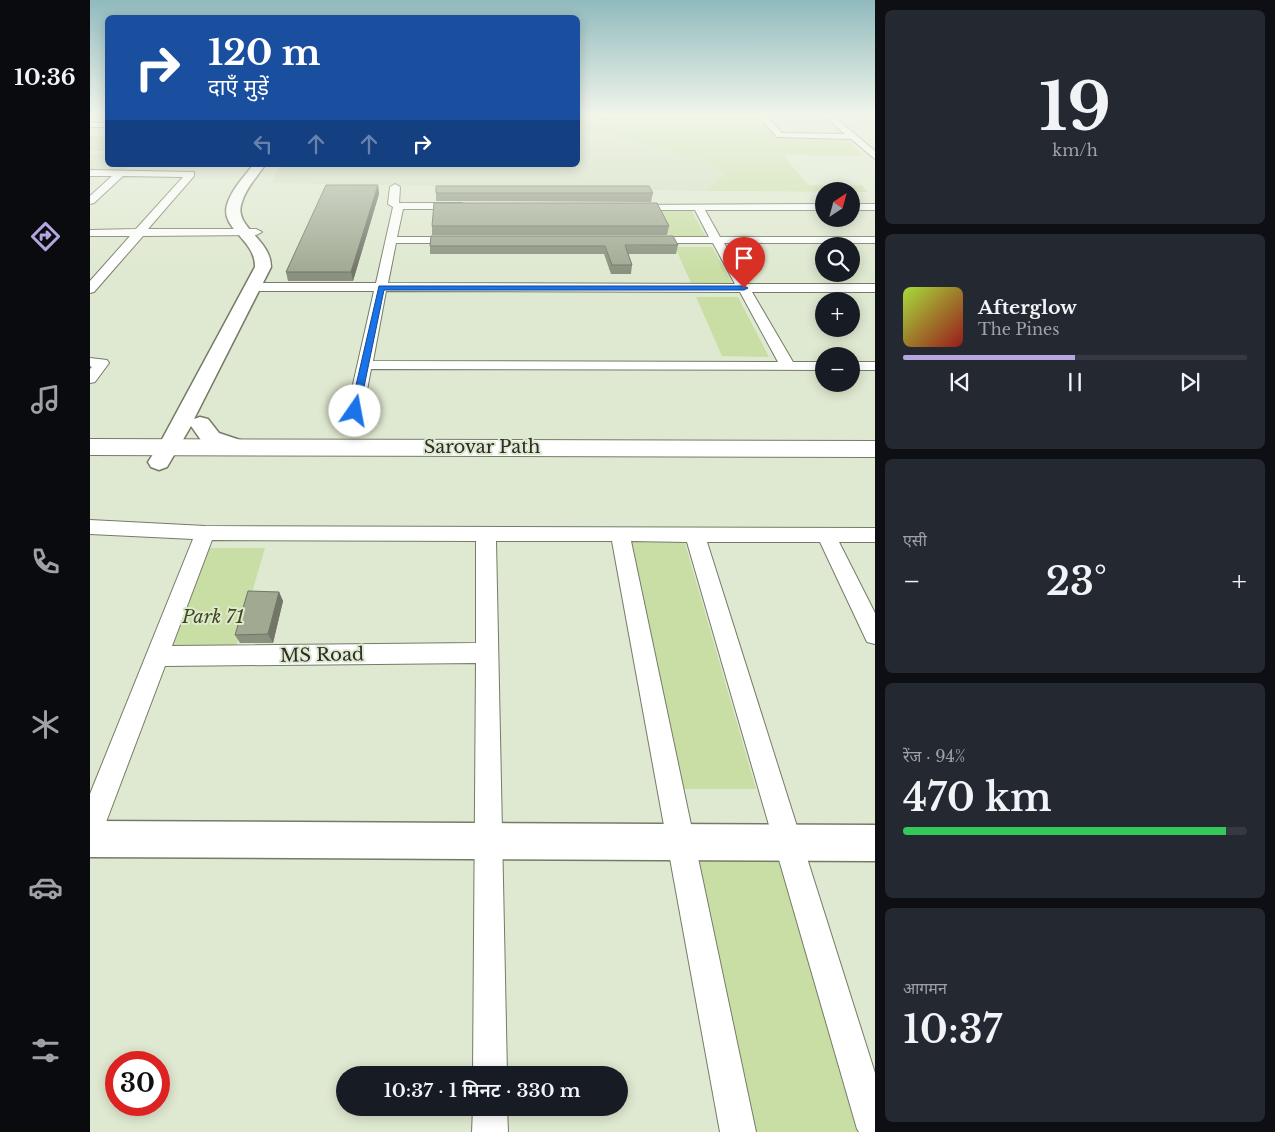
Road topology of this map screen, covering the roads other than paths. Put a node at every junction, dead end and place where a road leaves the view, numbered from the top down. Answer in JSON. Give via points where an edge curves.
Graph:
{"nodes":[{"id":1,"x":258,"y":167,"type":"edge"},
{"id":2,"x":273,"y":167,"type":"edge"},
{"id":3,"x":90,"y":173,"type":"edge"},
{"id":4,"x":121,"y":173,"type":"junction"},
{"id":5,"x":395,"y":187,"type":"dead end"},
{"id":6,"x":90,"y":188,"type":"edge"},
{"id":7,"x":103,"y":188,"type":"junction"},
{"id":8,"x":260,"y":192,"type":"dead end"},
{"id":9,"x":90,"y":201,"type":"edge"},
{"id":10,"x":398,"y":206,"type":"junction"},
{"id":11,"x":478,"y":206,"type":"edge"},
{"id":12,"x":618,"y":207,"type":"edge"},
{"id":13,"x":698,"y":207,"type":"junction"},
{"id":14,"x":815,"y":207,"type":"edge"},
{"id":15,"x":860,"y":207,"type":"edge"},
{"id":16,"x":875,"y":207,"type":"edge"},
{"id":17,"x":252,"y":216,"type":"dead end"},
{"id":18,"x":249,"y":232,"type":"junction"},
{"id":19,"x":90,"y":233,"type":"edge"},
{"id":20,"x":140,"y":233,"type":"junction"},
{"id":21,"x":391,"y":240,"type":"junction"},
{"id":22,"x":470,"y":240,"type":"edge"},
{"id":23,"x":638,"y":240,"type":"edge"},
{"id":24,"x":717,"y":240,"type":"junction"},
{"id":25,"x":875,"y":240,"type":"edge"},
{"id":26,"x":257,"y":287,"type":"junction"},
{"id":27,"x":381,"y":288,"type":"junction"},
{"id":28,"x":744,"y":288,"type":"junction"},
{"id":29,"x":875,"y":288,"type":"edge"},
{"id":30,"x":90,"y":289,"type":"edge"},
{"id":31,"x":90,"y":362,"type":"edge"},
{"id":32,"x":365,"y":365,"type":"junction"},
{"id":33,"x":788,"y":366,"type":"junction"},
{"id":34,"x":815,"y":366,"type":"edge"},
{"id":35,"x":860,"y":366,"type":"edge"},
{"id":36,"x":875,"y":366,"type":"edge"},
{"id":37,"x":90,"y":379,"type":"edge"},
{"id":38,"x":355,"y":411,"type":"dead end"},
{"id":39,"x":197,"y":417,"type":"junction"},
{"id":40,"x":130,"y":446,"type":"junction"},
{"id":41,"x":235,"y":446,"type":"junction"},
{"id":42,"x":90,"y":447,"type":"edge"},
{"id":43,"x":875,"y":449,"type":"edge"},
{"id":44,"x":174,"y":455,"type":"junction"},
{"id":45,"x":90,"y":462,"type":"edge"},
{"id":46,"x":875,"y":464,"type":"edge"},
{"id":47,"x":90,"y":527,"type":"edge"},
{"id":48,"x":205,"y":533,"type":"junction"},
{"id":49,"x":486,"y":534,"type":"junction"},
{"id":50,"x":620,"y":534,"type":"junction"},
{"id":51,"x":695,"y":535,"type":"junction"},
{"id":52,"x":826,"y":535,"type":"junction"},
{"id":53,"x":875,"y":535,"type":"edge"},
{"id":54,"x":875,"y":634,"type":"edge"},
{"id":55,"x":487,"y":653,"type":"junction"},
{"id":56,"x":157,"y":656,"type":"junction"},
{"id":57,"x":90,"y":828,"type":"edge"},
{"id":58,"x":90,"y":839,"type":"edge"},
{"id":59,"x":488,"y":841,"type":"junction"},
{"id":60,"x":679,"y":842,"type":"junction"},
{"id":61,"x":787,"y":842,"type":"junction"},
{"id":62,"x":875,"y":843,"type":"edge"},
{"id":63,"x":490,"y":1066,"type":"edge"},
{"id":64,"x":490,"y":1116,"type":"edge"},
{"id":65,"x":875,"y":1129,"type":"edge"},
{"id":66,"x":490,"y":1132,"type":"edge"},
{"id":67,"x":738,"y":1132,"type":"edge"}],
"edges":[{"from":1,"to":18,"type":"street","via":[[233,206],[234,221]]},
{"from":2,"to":8,"type":"street"},
{"from":3,"to":4,"type":"street"},
{"from":4,"to":7,"type":"street"},
{"from":4,"to":20,"type":"street","via":[[191,174]]},
{"from":5,"to":10,"type":"street","via":[[393,204]]},
{"from":6,"to":7,"type":"street"},
{"from":7,"to":9,"type":"street"},
{"from":10,"to":11,"type":"street"},
{"from":10,"to":21,"type":"street"},
{"from":12,"to":13,"type":"street"},
{"from":13,"to":14,"type":"street"},
{"from":13,"to":24,"type":"street"},
{"from":15,"to":16,"type":"street"},
{"from":17,"to":18,"type":"street"},
{"from":18,"to":20,"type":"street"},
{"from":18,"to":26,"type":"street","via":[[275,245],[272,268]]},
{"from":19,"to":20,"type":"street"},
{"from":20,"to":30,"type":"street"},
{"from":21,"to":22,"type":"street"},
{"from":21,"to":27,"type":"street"},
{"from":23,"to":24,"type":"street"},
{"from":24,"to":25,"type":"street"},
{"from":24,"to":28,"type":"street"},
{"from":26,"to":27,"type":"street"},
{"from":26,"to":39,"type":"street"},
{"from":26,"to":39,"type":"street"},
{"from":27,"to":28,"type":"street"},
{"from":27,"to":32,"type":"street"},
{"from":28,"to":29,"type":"street"},
{"from":28,"to":33,"type":"street"},
{"from":31,"to":37,"type":"street","via":[[102,363]]},
{"from":32,"to":33,"type":"street"},
{"from":32,"to":38,"type":"street"},
{"from":33,"to":34,"type":"street"},
{"from":35,"to":36,"type":"street"},
{"from":39,"to":40,"type":"street","via":[[158,437]]},
{"from":39,"to":41,"type":"street","via":[[211,438]]},
{"from":39,"to":44,"type":"street"},
{"from":40,"to":42,"type":"main road","name":"Sarovar Path"},
{"from":40,"to":44,"type":"main road","name":"Sarovar Path"},
{"from":41,"to":43,"type":"main road","name":"Sarovar Path"},
{"from":41,"to":44,"type":"main road","name":"Sarovar Path"},
{"from":44,"to":45,"type":"main road","name":"Sarovar Path"},
{"from":44,"to":46,"type":"main road","name":"Sarovar Path"},
{"from":47,"to":48,"type":"street"},
{"from":48,"to":49,"type":"street"},
{"from":48,"to":56,"type":"street"},
{"from":49,"to":50,"type":"street"},
{"from":49,"to":55,"type":"street"},
{"from":50,"to":51,"type":"street"},
{"from":50,"to":60,"type":"street"},
{"from":51,"to":52,"type":"street"},
{"from":51,"to":61,"type":"street"},
{"from":52,"to":53,"type":"street"},
{"from":52,"to":54,"type":"street"},
{"from":55,"to":56,"type":"street","name":"MS Road"},
{"from":55,"to":59,"type":"street"},
{"from":56,"to":57,"type":"street"},
{"from":58,"to":59,"type":"street"},
{"from":59,"to":60,"type":"street"},
{"from":59,"to":63,"type":"street"},
{"from":60,"to":61,"type":"street"},
{"from":60,"to":67,"type":"street"},
{"from":61,"to":62,"type":"street"},
{"from":61,"to":65,"type":"street"},
{"from":64,"to":66,"type":"street"}]}
